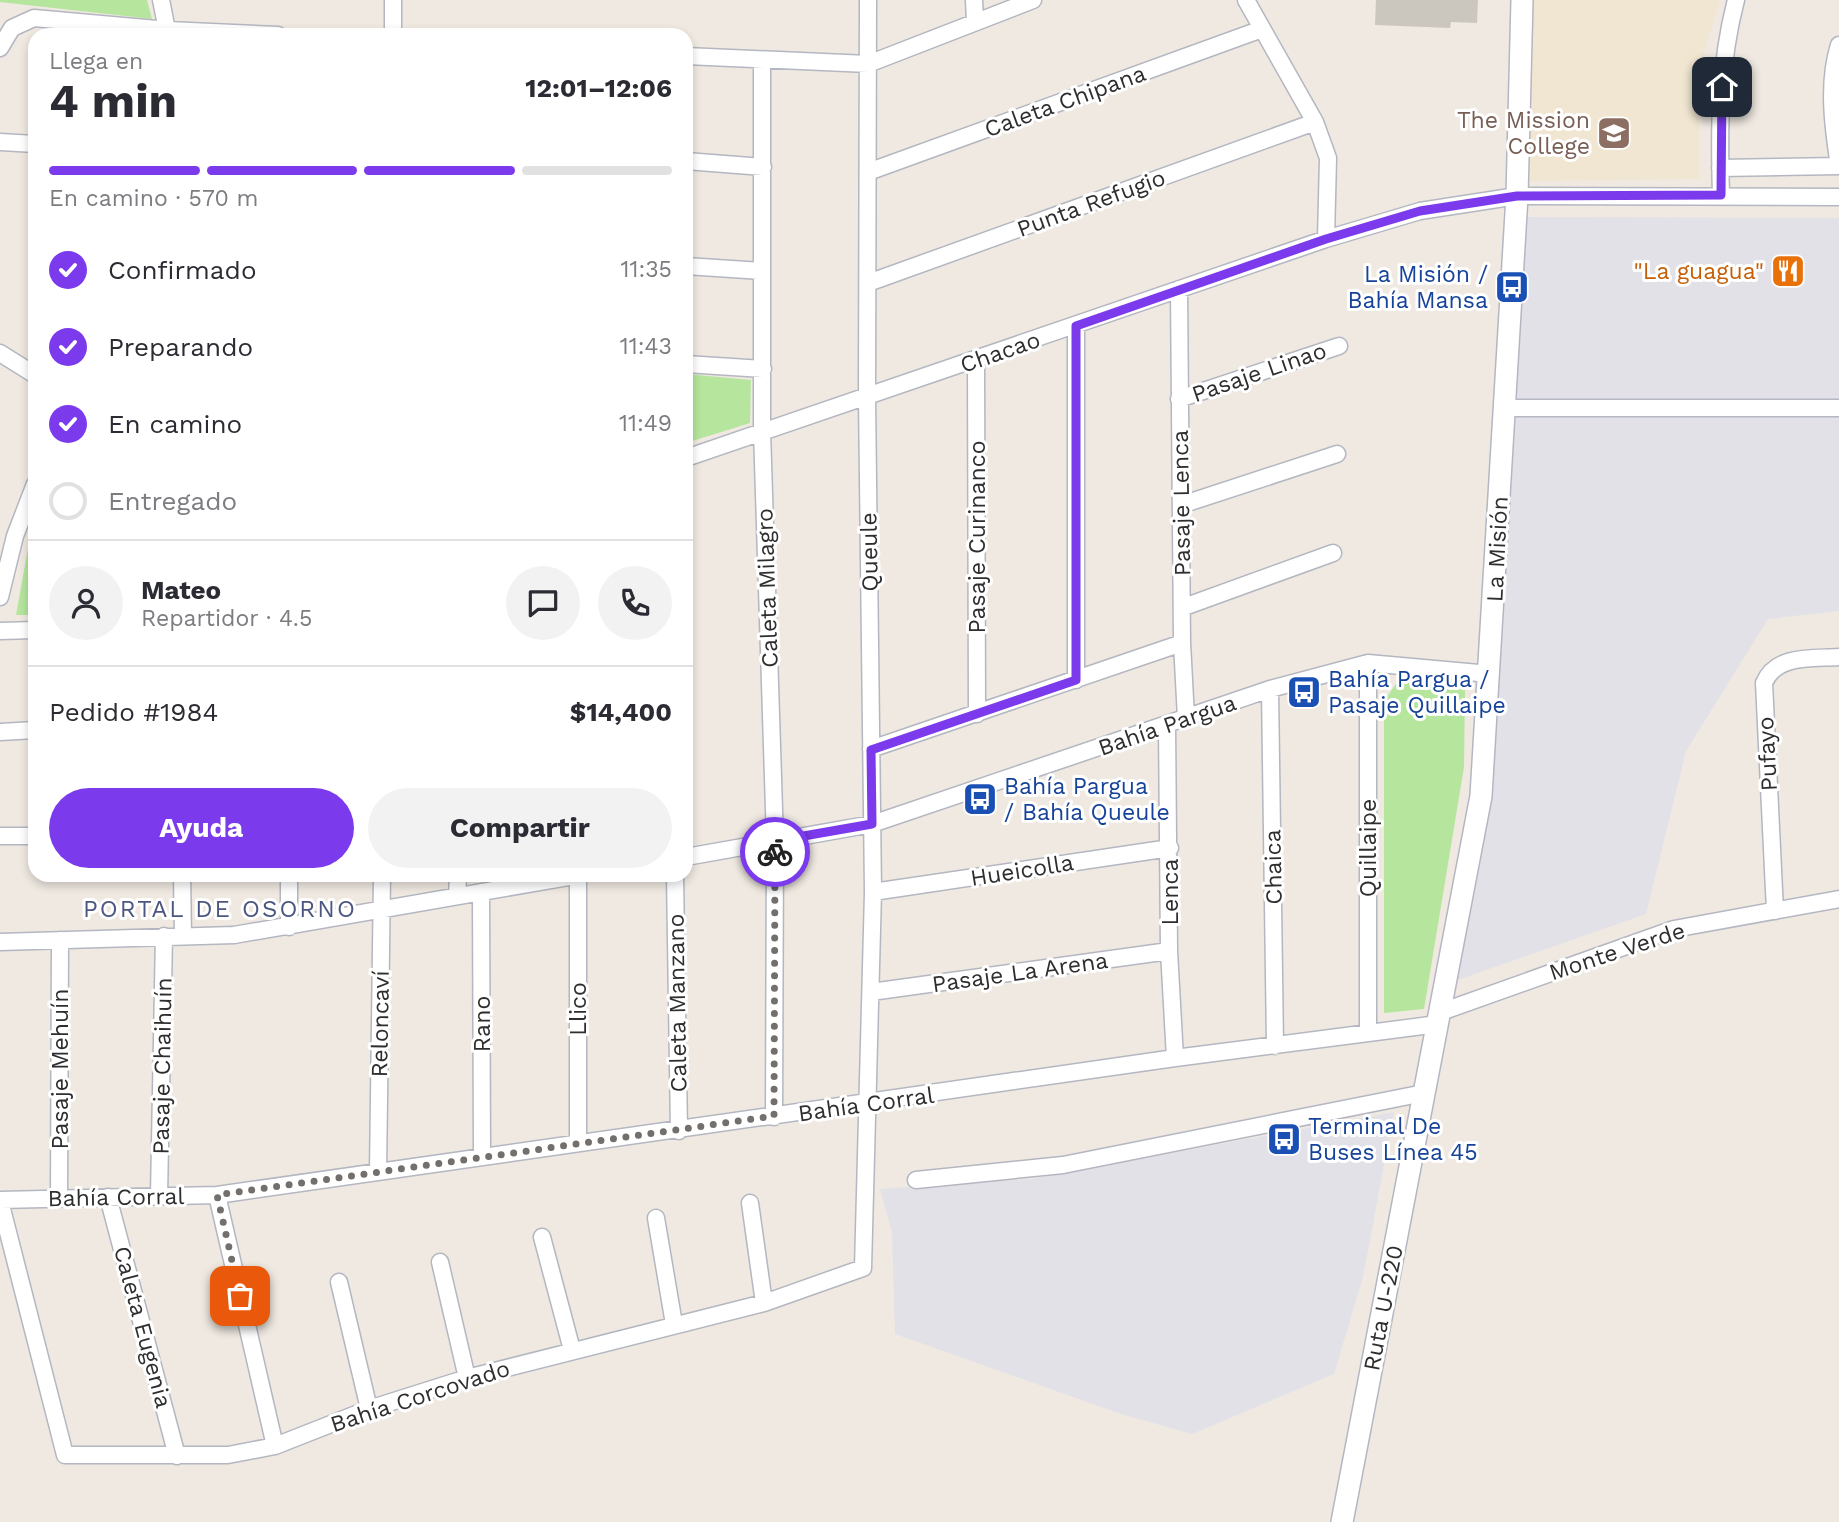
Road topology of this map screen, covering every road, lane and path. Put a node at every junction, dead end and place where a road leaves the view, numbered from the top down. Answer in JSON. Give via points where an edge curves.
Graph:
{"nodes":[{"id":1,"x":161,"y":0,"type":"edge"},
{"id":2,"x":393,"y":0,"type":"edge"},
{"id":3,"x":868,"y":0,"type":"edge"},
{"id":4,"x":974,"y":0,"type":"edge"},
{"id":5,"x":1033,"y":0,"type":"edge"},
{"id":6,"x":1246,"y":0,"type":"edge"},
{"id":7,"x":1522,"y":0,"type":"edge"},
{"id":8,"x":1736,"y":0,"type":"edge"},
{"id":9,"x":975,"y":22,"type":"junction"},
{"id":10,"x":130,"y":28,"type":"edge"},
{"id":11,"x":167,"y":28,"type":"edge"},
{"id":12,"x":393,"y":28,"type":"edge"},
{"id":13,"x":1262,"y":29,"type":"junction"},
{"id":14,"x":1839,"y":45,"type":"edge"},
{"id":15,"x":0,"y":48,"type":"edge"},
{"id":16,"x":693,"y":56,"type":"edge"},
{"id":17,"x":762,"y":60,"type":"junction"},
{"id":18,"x":868,"y":64,"type":"junction"},
{"id":19,"x":1315,"y":122,"type":"junction"},
{"id":20,"x":0,"y":142,"type":"edge"},
{"id":21,"x":28,"y":144,"type":"edge"},
{"id":22,"x":693,"y":162,"type":"edge"},
{"id":23,"x":1839,"y":166,"type":"edge"},
{"id":24,"x":763,"y":167,"type":"junction"},
{"id":25,"x":1720,"y":168,"type":"junction"},
{"id":26,"x":868,"y":172,"type":"junction"},
{"id":27,"x":1721,"y":195,"type":"junction"},
{"id":28,"x":1517,"y":196,"type":"junction"},
{"id":29,"x":1839,"y":197,"type":"edge"},
{"id":30,"x":1326,"y":239,"type":"junction"},
{"id":31,"x":693,"y":266,"type":"edge"},
{"id":32,"x":762,"y":271,"type":"junction"},
{"id":33,"x":867,"y":283,"type":"junction"},
{"id":34,"x":1180,"y":289,"type":"junction"},
{"id":35,"x":1076,"y":326,"type":"junction"},
{"id":36,"x":1339,"y":345,"type":"dead end"},
{"id":37,"x":0,"y":353,"type":"edge"},
{"id":38,"x":976,"y":360,"type":"junction"},
{"id":39,"x":693,"y":364,"type":"edge"},
{"id":40,"x":763,"y":369,"type":"junction"},
{"id":41,"x":28,"y":371,"type":"edge"},
{"id":42,"x":867,"y":397,"type":"junction"},
{"id":43,"x":1180,"y":399,"type":"junction"},
{"id":44,"x":1504,"y":408,"type":"junction"},
{"id":45,"x":1839,"y":408,"type":"edge"},
{"id":46,"x":762,"y":431,"type":"junction"},
{"id":47,"x":1337,"y":454,"type":"dead end"},
{"id":48,"x":693,"y":456,"type":"edge"},
{"id":49,"x":28,"y":497,"type":"edge"},
{"id":50,"x":1181,"y":505,"type":"junction"},
{"id":51,"x":7,"y":536,"type":"edge"},
{"id":52,"x":1333,"y":553,"type":"dead end"},
{"id":53,"x":0,"y":597,"type":"edge"},
{"id":54,"x":1184,"y":607,"type":"junction"},
{"id":55,"x":28,"y":630,"type":"edge"},
{"id":56,"x":0,"y":631,"type":"edge"},
{"id":57,"x":1182,"y":643,"type":"junction"},
{"id":58,"x":1839,"y":657,"type":"edge"},
{"id":59,"x":1368,"y":663,"type":"junction"},
{"id":60,"x":1490,"y":674,"type":"junction"},
{"id":61,"x":1076,"y":680,"type":"junction"},
{"id":62,"x":1270,"y":689,"type":"junction"},
{"id":63,"x":977,"y":713,"type":"junction"},
{"id":64,"x":1186,"y":718,"type":"junction"},
{"id":65,"x":1167,"y":725,"type":"junction"},
{"id":66,"x":28,"y":730,"type":"edge"},
{"id":67,"x":0,"y":732,"type":"edge"},
{"id":68,"x":871,"y":750,"type":"junction"},
{"id":69,"x":872,"y":824,"type":"junction"},
{"id":70,"x":0,"y":836,"type":"edge"},
{"id":71,"x":28,"y":836,"type":"edge"},
{"id":72,"x":775,"y":841,"type":"junction"},
{"id":73,"x":1170,"y":848,"type":"junction"},
{"id":74,"x":693,"y":856,"type":"edge"},
{"id":75,"x":182,"y":882,"type":"edge"},
{"id":76,"x":289,"y":882,"type":"edge"},
{"id":77,"x":382,"y":882,"type":"edge"},
{"id":78,"x":458,"y":882,"type":"edge"},
{"id":79,"x":534,"y":882,"type":"edge"},
{"id":80,"x":579,"y":882,"type":"edge"},
{"id":81,"x":675,"y":882,"type":"edge"},
{"id":82,"x":481,"y":892,"type":"junction"},
{"id":83,"x":873,"y":892,"type":"junction"},
{"id":84,"x":457,"y":896,"type":"junction"},
{"id":85,"x":1839,"y":899,"type":"edge"},
{"id":86,"x":381,"y":910,"type":"junction"},
{"id":87,"x":1775,"y":911,"type":"junction"},
{"id":88,"x":289,"y":927,"type":"junction"},
{"id":89,"x":164,"y":936,"type":"junction"},
{"id":90,"x":183,"y":936,"type":"junction"},
{"id":91,"x":60,"y":940,"type":"junction"},
{"id":92,"x":0,"y":942,"type":"edge"},
{"id":93,"x":1169,"y":951,"type":"junction"},
{"id":94,"x":871,"y":992,"type":"junction"},
{"id":95,"x":1440,"y":1018,"type":"junction"},
{"id":96,"x":1368,"y":1033,"type":"junction"},
{"id":97,"x":1275,"y":1045,"type":"junction"},
{"id":98,"x":1175,"y":1058,"type":"junction"},
{"id":99,"x":1424,"y":1093,"type":"junction"},
{"id":100,"x":869,"y":1104,"type":"junction"},
{"id":101,"x":774,"y":1116,"type":"junction"},
{"id":102,"x":679,"y":1131,"type":"junction"},
{"id":103,"x":578,"y":1143,"type":"junction"},
{"id":104,"x":482,"y":1156,"type":"junction"},
{"id":105,"x":378,"y":1172,"type":"junction"},
{"id":106,"x":916,"y":1180,"type":"dead end"},
{"id":107,"x":217,"y":1195,"type":"junction"},
{"id":108,"x":159,"y":1196,"type":"junction"},
{"id":109,"x":108,"y":1197,"type":"junction"},
{"id":110,"x":60,"y":1199,"type":"junction"},
{"id":111,"x":0,"y":1200,"type":"edge"},
{"id":112,"x":750,"y":1203,"type":"dead end"},
{"id":113,"x":656,"y":1218,"type":"dead end"},
{"id":114,"x":542,"y":1237,"type":"dead end"},
{"id":115,"x":440,"y":1262,"type":"dead end"},
{"id":116,"x":339,"y":1282,"type":"dead end"},
{"id":117,"x":764,"y":1303,"type":"junction"},
{"id":118,"x":674,"y":1324,"type":"junction"},
{"id":119,"x":572,"y":1350,"type":"junction"},
{"id":120,"x":467,"y":1378,"type":"junction"},
{"id":121,"x":369,"y":1409,"type":"junction"},
{"id":122,"x":275,"y":1446,"type":"junction"},
{"id":123,"x":177,"y":1456,"type":"junction"},
{"id":124,"x":1342,"y":1522,"type":"edge"}],
"edges":[{"from":1,"to":11,"type":"street"},
{"from":2,"to":12,"type":"street"},
{"from":3,"to":18,"type":"street","name":"Queule"},
{"from":4,"to":9,"type":"street"},
{"from":5,"to":9,"type":"street"},
{"from":6,"to":13,"type":"street"},
{"from":7,"to":28,"type":"street","name":"La Misión"},
{"from":8,"to":25,"type":"street","via":[[1724,44]]},
{"from":9,"to":18,"type":"street"},
{"from":10,"to":15,"type":"street","via":[[34,18],[12,28]]},
{"from":13,"to":19,"type":"street"},
{"from":13,"to":26,"type":"street","name":"Caleta Chipana"},
{"from":14,"to":23,"type":"street","via":[[1832,66]]},
{"from":16,"to":17,"type":"street"},
{"from":17,"to":18,"type":"street"},
{"from":17,"to":24,"type":"street","name":"Caleta Milagro"},
{"from":18,"to":26,"type":"street","name":"Queule"},
{"from":19,"to":30,"type":"street","via":[[1328,158]]},
{"from":19,"to":33,"type":"street","name":"Punta Refugio"},
{"from":20,"to":21,"type":"street"},
{"from":22,"to":24,"type":"street"},
{"from":23,"to":25,"type":"street"},
{"from":24,"to":32,"type":"street","name":"Caleta Milagro"},
{"from":25,"to":27,"type":"street"},
{"from":26,"to":33,"type":"street","name":"Queule"},
{"from":27,"to":28,"type":"street","name":"Chacao"},
{"from":27,"to":29,"type":"street","name":"Chacao"},
{"from":28,"to":30,"type":"street","name":"Chacao","via":[[1420,211]]},
{"from":28,"to":44,"type":"street","name":"La Misión"},
{"from":30,"to":34,"type":"street","name":"Chacao"},
{"from":31,"to":32,"type":"street"},
{"from":32,"to":40,"type":"street","name":"Caleta Milagro"},
{"from":33,"to":42,"type":"street","name":"Queule"},
{"from":34,"to":35,"type":"street","name":"Chacao"},
{"from":34,"to":43,"type":"street","name":"Pasaje Lenca"},
{"from":35,"to":38,"type":"street","name":"Chacao"},
{"from":35,"to":61,"type":"street"},
{"from":36,"to":43,"type":"street","name":"Pasaje Linao"},
{"from":37,"to":41,"type":"street"},
{"from":38,"to":42,"type":"street","name":"Chacao"},
{"from":38,"to":63,"type":"street","name":"Pasaje Curinanco"},
{"from":39,"to":40,"type":"street"},
{"from":40,"to":46,"type":"street","name":"Caleta Milagro"},
{"from":42,"to":46,"type":"street","name":"Chacao"},
{"from":42,"to":68,"type":"street","name":"Queule"},
{"from":43,"to":50,"type":"street","name":"Pasaje Lenca"},
{"from":44,"to":45,"type":"street"},
{"from":44,"to":60,"type":"street","name":"La Misión"},
{"from":46,"to":48,"type":"street","name":"Chacao"},
{"from":46,"to":72,"type":"street","name":"Caleta Milagro"},
{"from":47,"to":50,"type":"street"},
{"from":49,"to":51,"type":"street"},
{"from":50,"to":54,"type":"street","name":"Pasaje Lenca"},
{"from":51,"to":53,"type":"street"},
{"from":52,"to":54,"type":"street"},
{"from":54,"to":57,"type":"street","name":"Pasaje Lenca"},
{"from":55,"to":56,"type":"street"},
{"from":57,"to":61,"type":"street"},
{"from":57,"to":64,"type":"street","name":"Pasaje Lenca"},
{"from":58,"to":87,"type":"street","name":"Pufayo","via":[[1786,661],[1772,669],[1764,682]]},
{"from":59,"to":60,"type":"street","name":"Bahía Pargua"},
{"from":59,"to":62,"type":"street","name":"Bahía Pargua"},
{"from":59,"to":96,"type":"street","name":"Quillaipe"},
{"from":60,"to":95,"type":"street","name":"La Misión","via":[[1481,796]]},
{"from":61,"to":63,"type":"street"},
{"from":62,"to":64,"type":"street","name":"Bahía Pargua"},
{"from":62,"to":97,"type":"street","name":"Chaica"},
{"from":63,"to":68,"type":"street"},
{"from":64,"to":65,"type":"street","name":"Bahía Pargua"},
{"from":65,"to":69,"type":"street","name":"Bahía Pargua"},
{"from":65,"to":73,"type":"street","name":"Lenca"},
{"from":66,"to":67,"type":"street"},
{"from":68,"to":69,"type":"street","name":"Queule"},
{"from":69,"to":72,"type":"street","name":"Bahía Pargua"},
{"from":69,"to":83,"type":"street","name":"Queule"},
{"from":70,"to":71,"type":"street"},
{"from":72,"to":74,"type":"street","name":"Bahía Pargua"},
{"from":72,"to":101,"type":"street","name":"Caleta Milagro"},
{"from":73,"to":83,"type":"street","name":"Hueicolla"},
{"from":73,"to":93,"type":"street","name":"Lenca"},
{"from":75,"to":90,"type":"street"},
{"from":76,"to":88,"type":"street"},
{"from":77,"to":86,"type":"street","name":"Reloncaví"},
{"from":78,"to":84,"type":"street"},
{"from":79,"to":82,"type":"street"},
{"from":80,"to":103,"type":"street","name":"Llico"},
{"from":81,"to":102,"type":"street","name":"Caleta Manzano"},
{"from":82,"to":84,"type":"street"},
{"from":82,"to":104,"type":"street","name":"Rano"},
{"from":83,"to":94,"type":"street","name":"Queule"},
{"from":84,"to":86,"type":"street"},
{"from":85,"to":87,"type":"street","name":"Monte Verde"},
{"from":86,"to":88,"type":"street"},
{"from":86,"to":105,"type":"street","name":"Reloncaví"},
{"from":87,"to":95,"type":"street","name":"Monte Verde","via":[[1674,929]]},
{"from":88,"to":90,"type":"street"},
{"from":89,"to":90,"type":"street"},
{"from":89,"to":91,"type":"street"},
{"from":89,"to":108,"type":"street","name":"Pasaje Chaihuín"},
{"from":91,"to":92,"type":"street"},
{"from":91,"to":110,"type":"street","name":"Pasaje Mehuín"},
{"from":93,"to":94,"type":"street","name":"Pasaje La Arena"},
{"from":93,"to":98,"type":"street","name":"Lenca"},
{"from":94,"to":100,"type":"street","name":"Queule"},
{"from":95,"to":96,"type":"street","name":"Bahía Corral"},
{"from":95,"to":99,"type":"street","name":"La Misión"},
{"from":96,"to":97,"type":"street","name":"Bahía Corral"},
{"from":97,"to":98,"type":"street","name":"Bahía Corral"},
{"from":98,"to":100,"type":"street","name":"Bahía Corral"},
{"from":99,"to":106,"type":"street","via":[[1063,1165]]},
{"from":99,"to":124,"type":"street","name":"Ruta U-220"},
{"from":100,"to":101,"type":"street","name":"Bahía Corral"},
{"from":100,"to":117,"type":"street","name":"Bahía Corcovado","via":[[863,1268]]},
{"from":101,"to":102,"type":"street","name":"Bahía Corral"},
{"from":102,"to":103,"type":"street","name":"Bahía Corral"},
{"from":103,"to":104,"type":"street","name":"Bahía Corral"},
{"from":104,"to":105,"type":"street","name":"Bahía Corral"},
{"from":105,"to":107,"type":"street","name":"Bahía Corral"},
{"from":107,"to":108,"type":"street","name":"Bahía Corral"},
{"from":107,"to":122,"type":"street"},
{"from":108,"to":109,"type":"street","name":"Bahía Corral"},
{"from":109,"to":110,"type":"street","name":"Bahía Corral"},
{"from":109,"to":123,"type":"street","name":"Caleta Eugenia"},
{"from":110,"to":111,"type":"street","name":"Bahía Corral"},
{"from":111,"to":123,"type":"street","name":"Bahía Corcovado","via":[[65,1455]]},
{"from":112,"to":117,"type":"street"},
{"from":113,"to":118,"type":"street"},
{"from":114,"to":119,"type":"street"},
{"from":115,"to":120,"type":"street"},
{"from":116,"to":121,"type":"street"},
{"from":117,"to":118,"type":"street","name":"Bahía Corcovado"},
{"from":118,"to":119,"type":"street","name":"Bahía Corcovado"},
{"from":119,"to":120,"type":"street","name":"Bahía Corcovado"},
{"from":120,"to":121,"type":"street","name":"Bahía Corcovado"},
{"from":121,"to":122,"type":"street","name":"Bahía Corcovado"},
{"from":122,"to":123,"type":"street","name":"Bahía Corcovado","via":[[228,1455]]}]}
